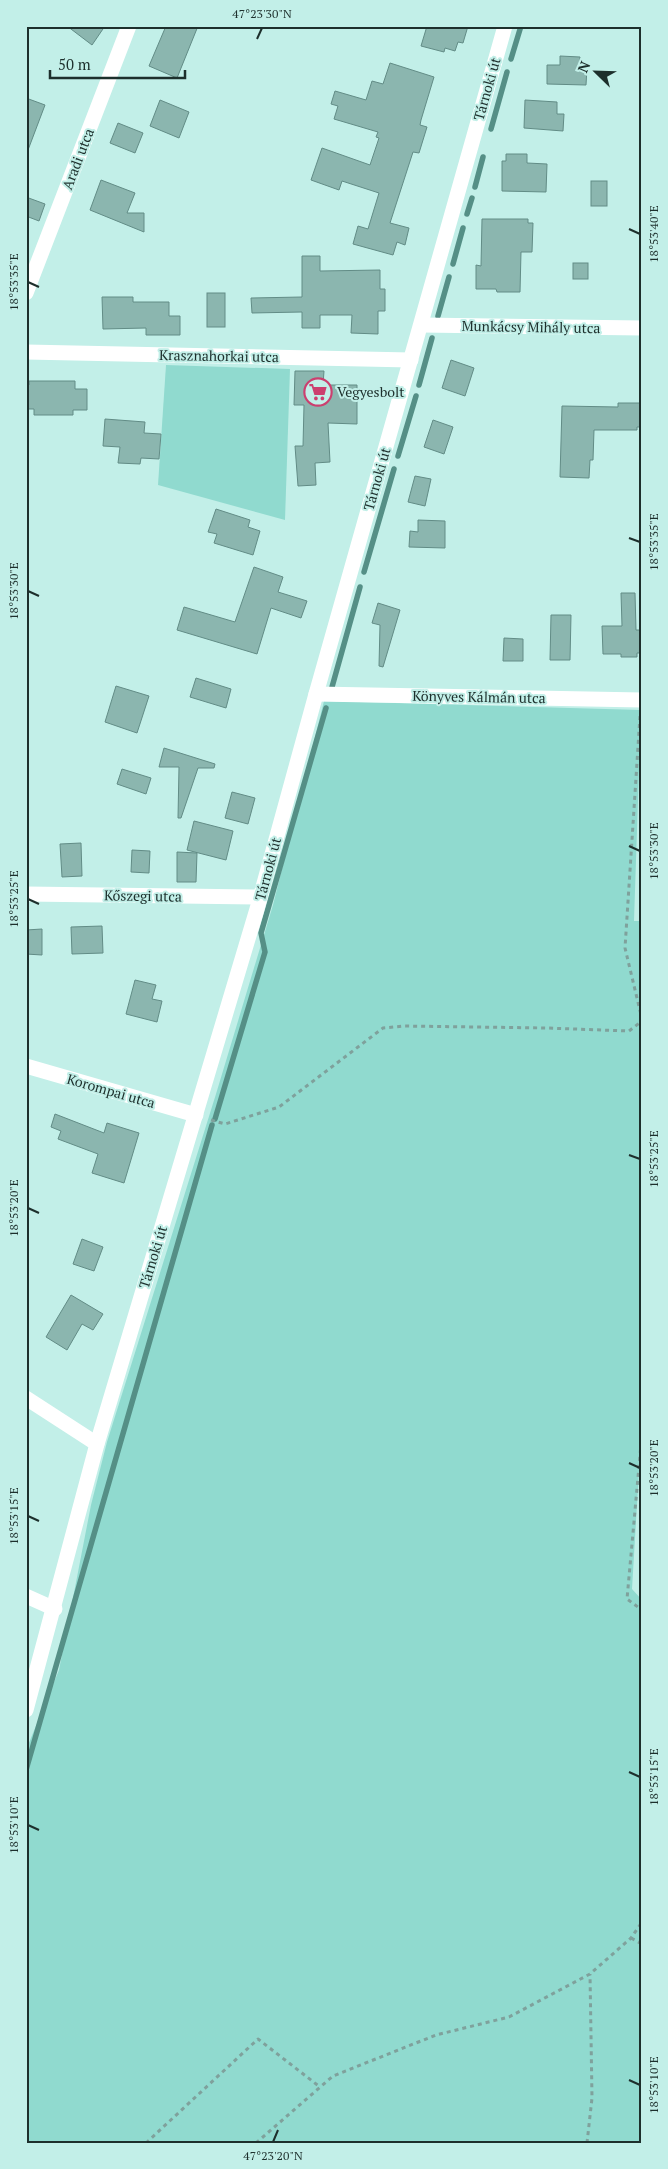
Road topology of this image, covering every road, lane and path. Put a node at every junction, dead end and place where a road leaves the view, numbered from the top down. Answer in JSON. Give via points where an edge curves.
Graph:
{"nodes":[{"id":1,"x":129,"y":26,"type":"edge"},
{"id":2,"x":505,"y":26,"type":"edge"},
{"id":3,"x":26,"y":293,"type":"edge"},
{"id":4,"x":421,"y":325,"type":"junction"},
{"id":5,"x":642,"y":328,"type":"edge"},
{"id":6,"x":26,"y":352,"type":"edge"},
{"id":7,"x":411,"y":360,"type":"junction"},
{"id":8,"x":316,"y":694,"type":"junction"},
{"id":9,"x":641,"y":705,"type":"edge"},
{"id":10,"x":26,"y":894,"type":"edge"},
{"id":11,"x":260,"y":897,"type":"junction"},
{"id":12,"x":642,"y":1020,"type":"edge"},
{"id":13,"x":26,"y":1066,"type":"edge"},
{"id":14,"x":196,"y":1116,"type":"junction"},
{"id":15,"x":26,"y":1398,"type":"edge"},
{"id":16,"x":642,"y":1433,"type":"edge"},
{"id":17,"x":97,"y":1444,"type":"junction"},
{"id":18,"x":26,"y":1596,"type":"edge"},
{"id":19,"x":55,"y":1609,"type":"junction"},
{"id":20,"x":642,"y":1610,"type":"edge"},
{"id":21,"x":26,"y":1710,"type":"edge"},
{"id":22,"x":642,"y":1922,"type":"edge"},
{"id":23,"x":631,"y":1938,"type":"junction"},
{"id":24,"x":642,"y":1944,"type":"edge"},
{"id":25,"x":590,"y":1974,"type":"junction"},
{"id":26,"x":320,"y":2087,"type":"junction"},
{"id":27,"x":146,"y":2143,"type":"edge"},
{"id":28,"x":256,"y":2143,"type":"edge"},
{"id":29,"x":587,"y":2143,"type":"edge"}],
"edges":[{"from":1,"to":3,"type":"street","name":"Aradi utca"},
{"from":2,"to":4,"type":"street","name":"Tárnoki út"},
{"from":4,"to":5,"type":"street","name":"Munkácsy Mihály utca"},
{"from":4,"to":7,"type":"street","name":"Tárnoki út"},
{"from":6,"to":7,"type":"street","name":"Krasznahorkai utca"},
{"from":7,"to":8,"type":"street","name":"Tárnoki út"},
{"from":8,"to":9,"type":"street","name":"Könyves Kálmán utca"},
{"from":8,"to":11,"type":"street","name":"Tárnoki út"},
{"from":9,"to":12,"type":"path","via":[[625,948]]},
{"from":10,"to":11,"type":"street","name":"Kőszegi utca"},
{"from":11,"to":14,"type":"street","name":"Tárnoki út"},
{"from":12,"to":14,"type":"path","via":[[629,1031],[383,1028],[278,1107],[225,1124]]},
{"from":13,"to":14,"type":"street","name":"Korompai utca"},
{"from":14,"to":17,"type":"street","name":"Tárnoki út"},
{"from":15,"to":17,"type":"street"},
{"from":16,"to":20,"type":"path","via":[[627,1599]]},
{"from":17,"to":19,"type":"street","name":"Tárnoki út"},
{"from":18,"to":19,"type":"street"},
{"from":19,"to":21,"type":"street","name":"Tárnoki út"},
{"from":22,"to":23,"type":"path"},
{"from":23,"to":24,"type":"path"},
{"from":23,"to":25,"type":"path"},
{"from":25,"to":26,"type":"path","via":[[510,2018],[436,2035],[333,2076]]},
{"from":25,"to":29,"type":"path","via":[[592,2098]]},
{"from":26,"to":27,"type":"path","via":[[258,2039]]},
{"from":26,"to":28,"type":"path"}]}
